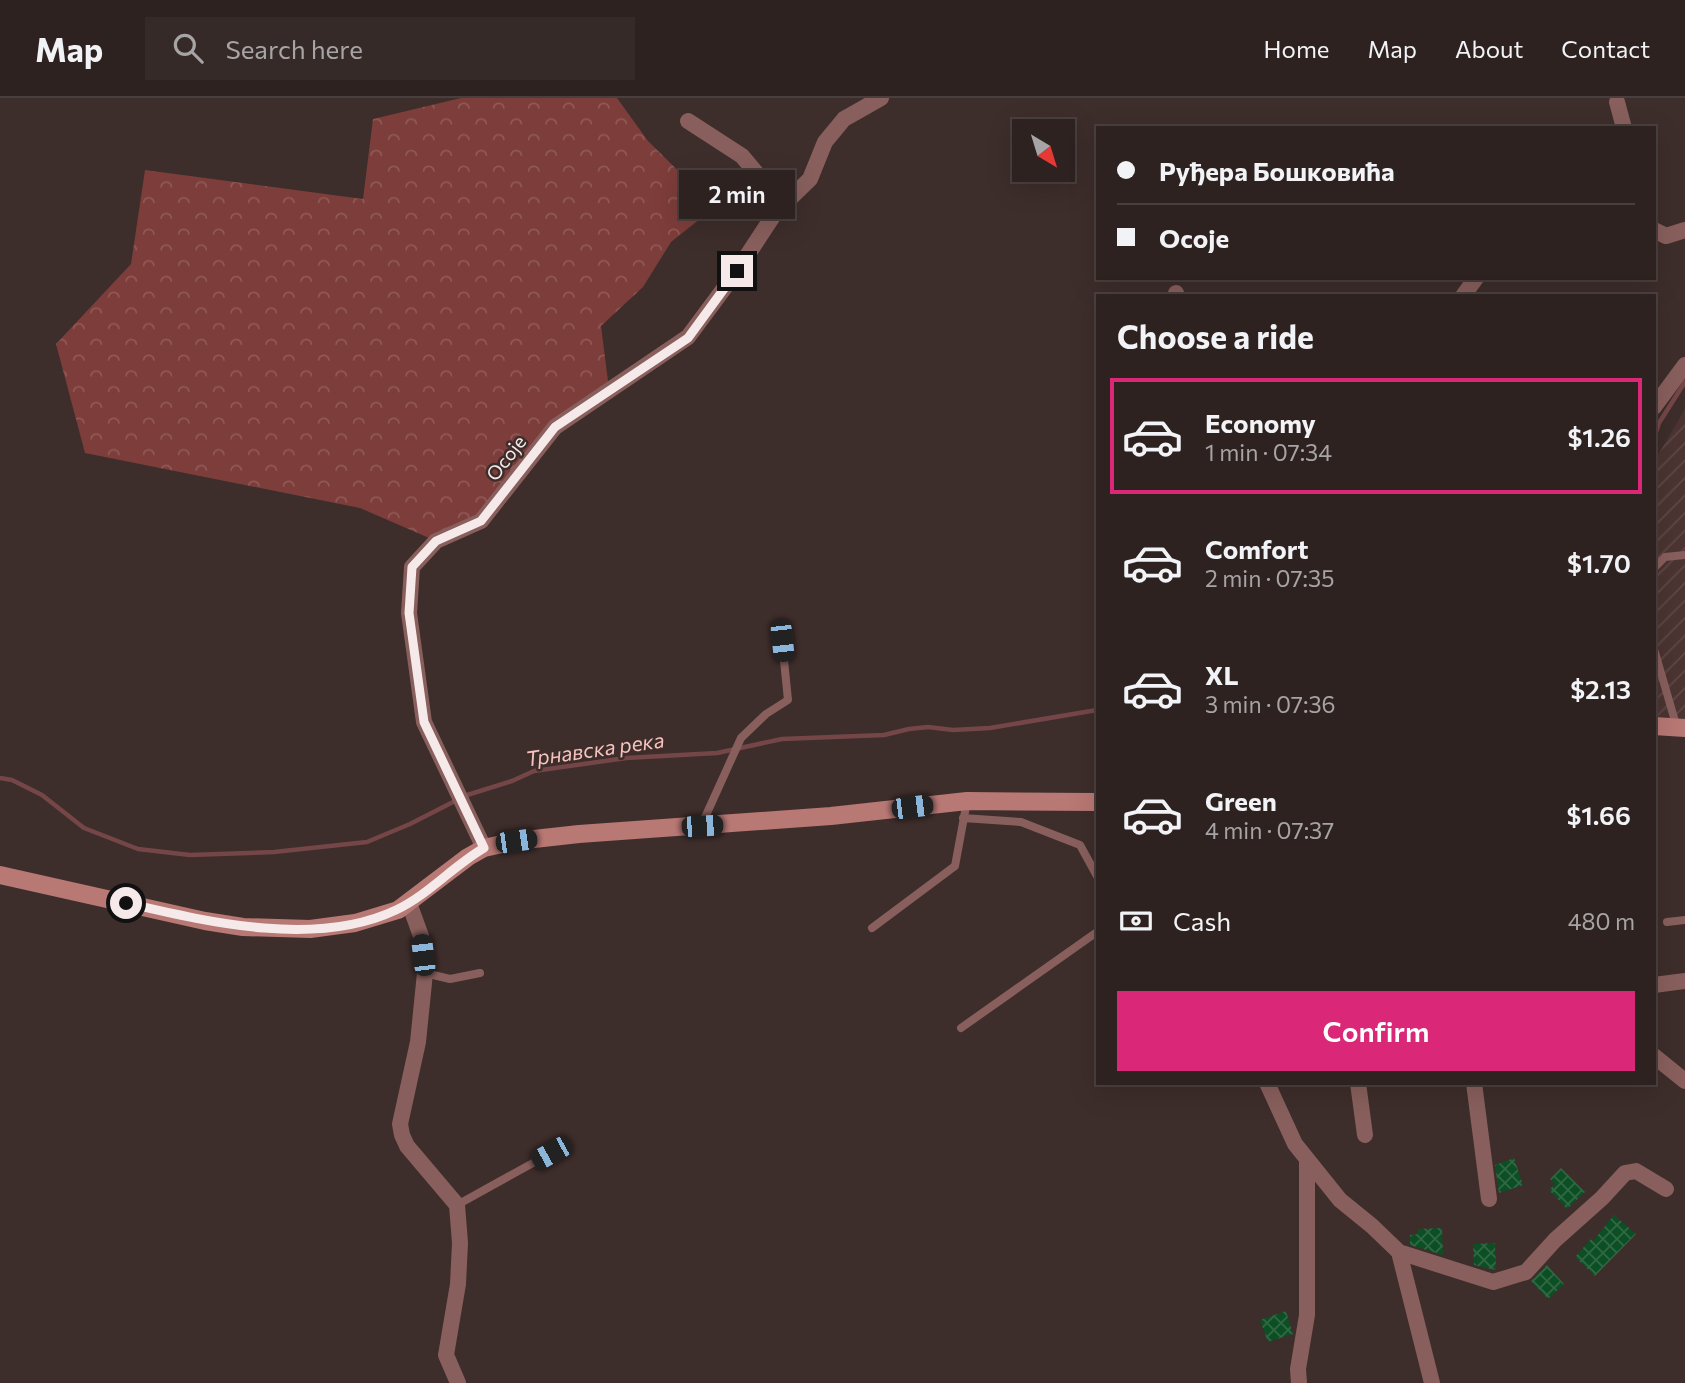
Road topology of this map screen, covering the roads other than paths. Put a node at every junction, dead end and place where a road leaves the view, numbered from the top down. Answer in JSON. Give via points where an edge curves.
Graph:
{"nodes":[{"id":1,"x":881,"y":98,"type":"edge"},
{"id":2,"x":1617,"y":102,"type":"dead end"},
{"id":3,"x":688,"y":121,"type":"dead end"},
{"id":4,"x":1623,"y":126,"type":"edge"},
{"id":5,"x":783,"y":205,"type":"junction"},
{"id":6,"x":1685,"y":230,"type":"edge"},
{"id":7,"x":1656,"y":231,"type":"edge"},
{"id":8,"x":1685,"y":365,"type":"edge"},
{"id":9,"x":1656,"y":404,"type":"edge"},
{"id":10,"x":1685,"y":555,"type":"edge"},
{"id":11,"x":1656,"y":566,"type":"edge"},
{"id":12,"x":782,"y":641,"type":"dead end"},
{"id":13,"x":1656,"y":655,"type":"edge"},
{"id":14,"x":1656,"y":726,"type":"edge"},
{"id":15,"x":1681,"y":728,"type":"edge"},
{"id":16,"x":1096,"y":802,"type":"edge"},
{"id":17,"x":965,"y":809,"type":"junction"},
{"id":18,"x":702,"y":826,"type":"junction"},
{"id":19,"x":484,"y":848,"type":"junction"},
{"id":20,"x":1096,"y":874,"type":"edge"},
{"id":21,"x":0,"y":875,"type":"edge"},
{"id":22,"x":409,"y":903,"type":"junction"},
{"id":23,"x":1685,"y":920,"type":"edge"},
{"id":24,"x":1667,"y":922,"type":"dead end"},
{"id":25,"x":872,"y":928,"type":"dead end"},
{"id":26,"x":1096,"y":933,"type":"edge"},
{"id":27,"x":425,"y":973,"type":"junction"},
{"id":28,"x":480,"y":973,"type":"dead end"},
{"id":29,"x":1685,"y":981,"type":"edge"},
{"id":30,"x":1656,"y":985,"type":"edge"},
{"id":31,"x":961,"y":1028,"type":"dead end"},
{"id":32,"x":1656,"y":1058,"type":"edge"},
{"id":33,"x":1685,"y":1081,"type":"edge"},
{"id":34,"x":1268,"y":1085,"type":"edge"},
{"id":35,"x":1358,"y":1085,"type":"edge"},
{"id":36,"x":1474,"y":1085,"type":"edge"},
{"id":37,"x":1365,"y":1135,"type":"dead end"},
{"id":38,"x":551,"y":1153,"type":"dead end"},
{"id":39,"x":1307,"y":1159,"type":"junction"},
{"id":40,"x":1666,"y":1189,"type":"dead end"},
{"id":41,"x":1489,"y":1199,"type":"dead end"},
{"id":42,"x":457,"y":1205,"type":"junction"},
{"id":43,"x":1399,"y":1252,"type":"junction"},
{"id":44,"x":1298,"y":1376,"type":"edge"},
{"id":45,"x":458,"y":1383,"type":"edge"},
{"id":46,"x":1309,"y":1383,"type":"edge"},
{"id":47,"x":1432,"y":1383,"type":"edge"}],
"edges":[{"from":1,"to":5,"type":"street","name":"Осоје","via":[[844,119],[825,142],[810,179]]},
{"from":2,"to":4,"type":"street"},
{"from":3,"to":5,"type":"street","via":[[742,156]]},
{"from":5,"to":19,"type":"street","name":"Осоје","via":[[688,338],[555,427],[481,521],[436,541],[412,567],[409,613],[424,722]]},
{"from":6,"to":7,"type":"street","via":[[1665,236]]},
{"from":8,"to":9,"type":"street"},
{"from":10,"to":11,"type":"lane","via":[[1665,557]]},
{"from":12,"to":18,"type":"lane","via":[[788,700],[740,740]]},
{"from":13,"to":15,"type":"lane"},
{"from":14,"to":15,"type":"main road"},
{"from":16,"to":17,"type":"main road"},
{"from":17,"to":18,"type":"main road"},
{"from":17,"to":20,"type":"lane","via":[[1021,822],[1080,845]]},
{"from":17,"to":25,"type":"lane","via":[[955,866]]},
{"from":18,"to":19,"type":"main road","via":[[538,837]]},
{"from":19,"to":22,"type":"main road"},
{"from":21,"to":22,"type":"main road","via":[[243,927],[310,929],[355,923]]},
{"from":22,"to":27,"type":"street","via":[[421,936]]},
{"from":23,"to":24,"type":"lane"},
{"from":26,"to":31,"type":"lane"},
{"from":27,"to":28,"type":"lane","via":[[450,979]]},
{"from":27,"to":42,"type":"street","via":[[418,1042],[400,1124],[407,1146]]},
{"from":29,"to":30,"type":"street"},
{"from":32,"to":33,"type":"street"},
{"from":34,"to":39,"type":"street","via":[[1295,1144]]},
{"from":35,"to":37,"type":"street"},
{"from":36,"to":41,"type":"street"},
{"from":38,"to":42,"type":"lane"},
{"from":39,"to":43,"type":"street","via":[[1340,1200]]},
{"from":39,"to":44,"type":"street","via":[[1307,1315]]},
{"from":40,"to":43,"type":"street","via":[[1636,1171],[1625,1173],[1526,1272],[1493,1282]]},
{"from":42,"to":45,"type":"street","via":[[457,1284],[446,1355]]},
{"from":43,"to":47,"type":"street"},
{"from":44,"to":46,"type":"street"}]}
